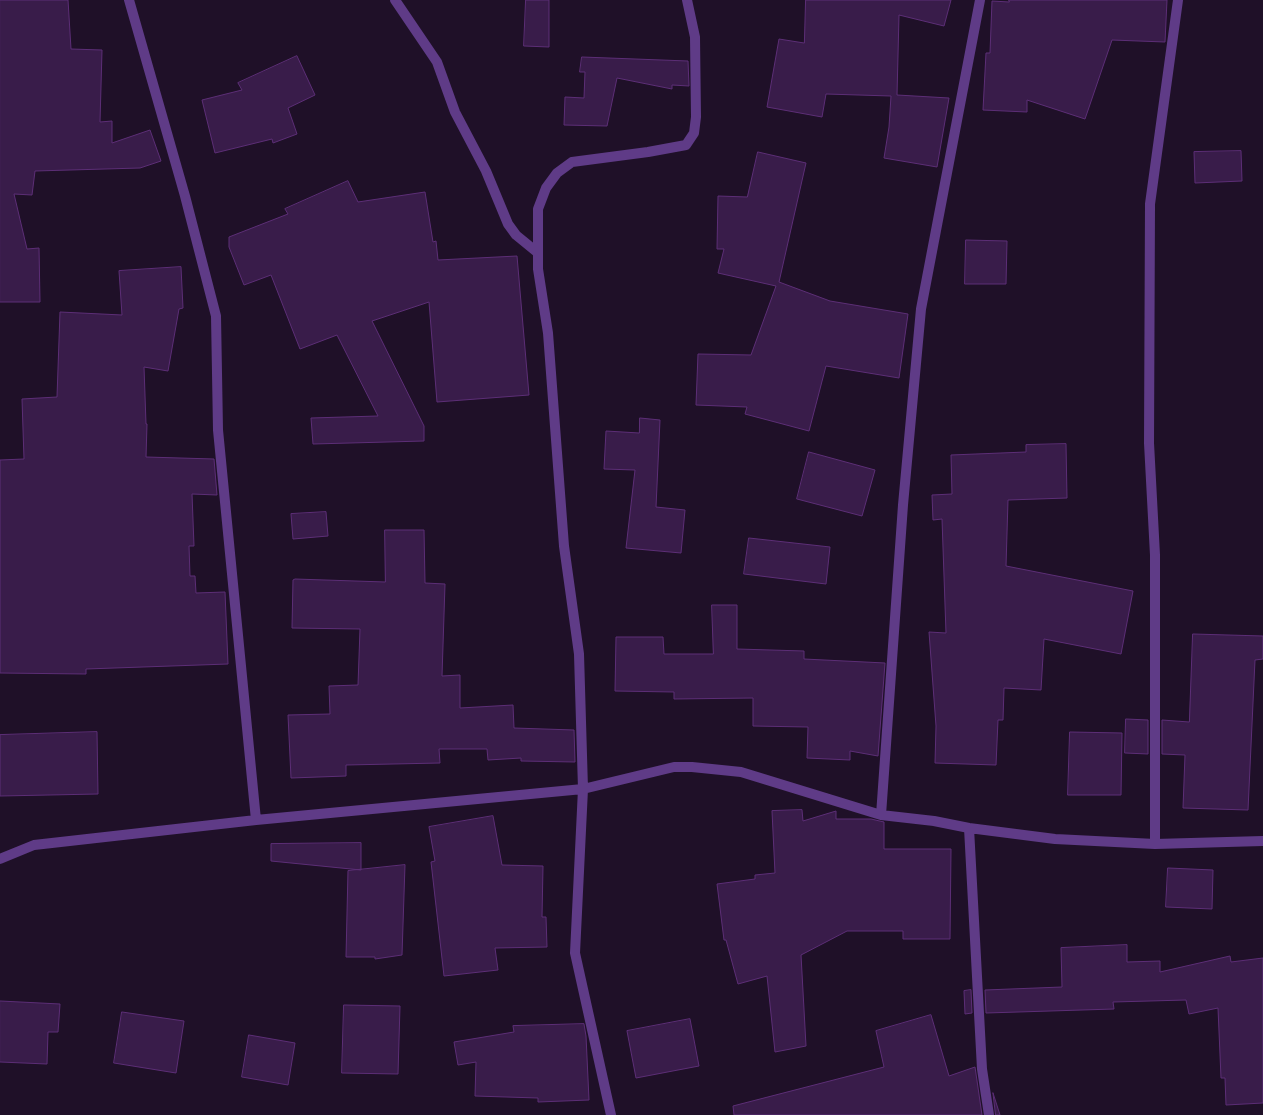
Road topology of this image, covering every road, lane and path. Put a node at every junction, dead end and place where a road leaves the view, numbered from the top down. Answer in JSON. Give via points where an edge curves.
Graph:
{"nodes":[{"id":1,"x":129,"y":0,"type":"edge"},
{"id":2,"x":395,"y":0,"type":"edge"},
{"id":3,"x":687,"y":0,"type":"edge"},
{"id":4,"x":980,"y":0,"type":"edge"},
{"id":5,"x":1178,"y":0,"type":"edge"},
{"id":6,"x":538,"y":253,"type":"junction"},
{"id":7,"x":583,"y":789,"type":"junction"},
{"id":8,"x":881,"y":815,"type":"junction"},
{"id":9,"x":256,"y":820,"type":"junction"},
{"id":10,"x":969,"y":828,"type":"junction"},
{"id":11,"x":1263,"y":841,"type":"edge"},
{"id":12,"x":1155,"y":844,"type":"junction"},
{"id":13,"x":0,"y":858,"type":"edge"},
{"id":14,"x":611,"y":1115,"type":"edge"},
{"id":15,"x":989,"y":1115,"type":"edge"}],
"edges":[{"from":1,"to":9,"type":"street","via":[[216,316],[218,430]]},
{"from":2,"to":6,"type":"street","via":[[437,62],[455,112],[486,171],[508,224]]},
{"from":3,"to":6,"type":"street","via":[[695,37],[696,117],[690,140],[686,145],[572,162],[557,173],[546,188],[538,209]]},
{"from":4,"to":8,"type":"street","via":[[921,309]]},
{"from":5,"to":12,"type":"street","via":[[1150,204],[1149,443],[1155,555]]},
{"from":6,"to":7,"type":"street","via":[[564,546],[579,654]]},
{"from":7,"to":8,"type":"street","via":[[674,767],[692,767],[741,772]]},
{"from":7,"to":9,"type":"street"},
{"from":7,"to":14,"type":"street","via":[[575,953]]},
{"from":8,"to":10,"type":"street"},
{"from":9,"to":13,"type":"street","via":[[34,845]]},
{"from":10,"to":12,"type":"street","via":[[1055,839]]},
{"from":10,"to":15,"type":"street","via":[[982,1069]]},
{"from":11,"to":12,"type":"street"}]}
